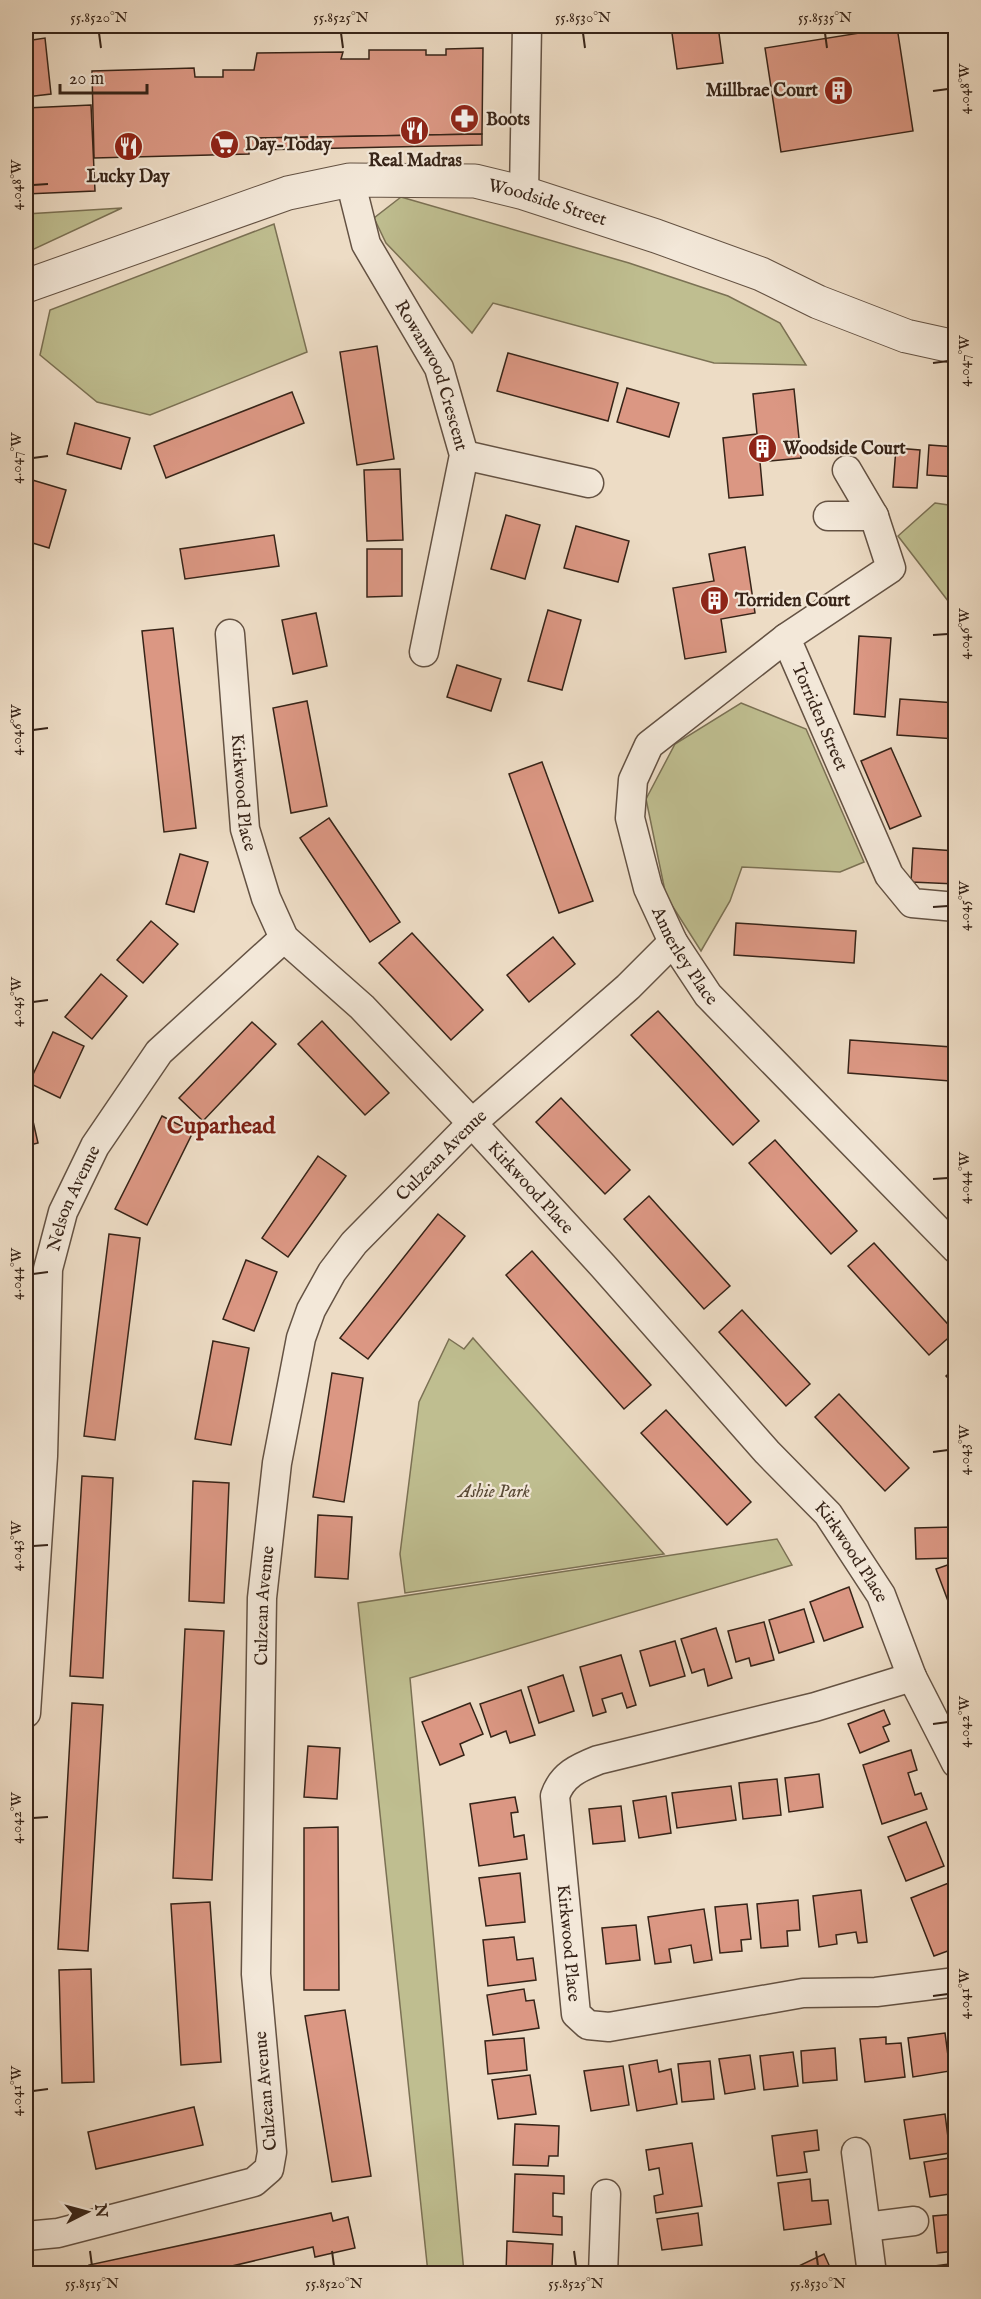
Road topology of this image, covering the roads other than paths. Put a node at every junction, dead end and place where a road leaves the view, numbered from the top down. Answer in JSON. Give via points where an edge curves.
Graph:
{"nodes":[{"id":1,"x":527,"y":26,"type":"edge"},
{"id":2,"x":350,"y":180,"type":"junction"},
{"id":3,"x":524,"y":193,"type":"junction"},
{"id":4,"x":26,"y":286,"type":"edge"},
{"id":5,"x":956,"y":347,"type":"edge"},
{"id":6,"x":464,"y":455,"type":"junction"},
{"id":7,"x":847,"y":470,"type":"dead end"},
{"id":8,"x":589,"y":483,"type":"dead end"},
{"id":9,"x":828,"y":516,"type":"dead end"},
{"id":10,"x":874,"y":516,"type":"junction"},
{"id":11,"x":230,"y":634,"type":"dead end"},
{"id":12,"x":786,"y":638,"type":"junction"},
{"id":13,"x":424,"y":652,"type":"dead end"},
{"id":14,"x":956,"y":907,"type":"edge"},
{"id":15,"x":284,"y":938,"type":"junction"},
{"id":16,"x":673,"y":942,"type":"junction"},
{"id":17,"x":472,"y":1123,"type":"junction"},
{"id":18,"x":956,"y":1249,"type":"edge"},
{"id":19,"x":37,"y":1269,"type":"edge"},
{"id":20,"x":912,"y":1677,"type":"junction"},
{"id":21,"x":26,"y":1713,"type":"edge"},
{"id":22,"x":956,"y":1763,"type":"edge"},
{"id":23,"x":956,"y":1982,"type":"edge"},
{"id":24,"x":856,"y":2152,"type":"dead end"},
{"id":25,"x":606,"y":2194,"type":"dead end"},
{"id":26,"x":914,"y":2221,"type":"dead end"},
{"id":27,"x":866,"y":2227,"type":"junction"},
{"id":28,"x":26,"y":2236,"type":"edge"},
{"id":29,"x":603,"y":2274,"type":"edge"},
{"id":30,"x":872,"y":2274,"type":"edge"}],
"edges":[{"from":1,"to":3,"type":"street"},
{"from":2,"to":3,"type":"street","name":"Woodside Street","via":[[475,181]]},
{"from":2,"to":4,"type":"street","name":"Woodside Street","via":[[288,193]]},
{"from":2,"to":6,"type":"street","name":"Rowanwood Crescent","via":[[366,244],[439,368]]},
{"from":3,"to":5,"type":"street","name":"Woodside Street","via":[[761,274],[818,302],[906,336]]},
{"from":6,"to":8,"type":"street"},
{"from":6,"to":13,"type":"street","name":"Rowanwood Crescent"},
{"from":7,"to":10,"type":"street"},
{"from":9,"to":10,"type":"street"},
{"from":10,"to":12,"type":"street","via":[[891,568]]},
{"from":11,"to":15,"type":"street","name":"Kirkwood Place","via":[[245,829],[266,898]]},
{"from":12,"to":14,"type":"street","name":"Torriden Street","via":[[889,875],[912,903]]},
{"from":12,"to":16,"type":"street","name":"Annerley Place","via":[[649,745],[633,780],[630,818],[648,888]]},
{"from":15,"to":17,"type":"street","name":"Kirkwood Place","via":[[362,1007]]},
{"from":15,"to":19,"type":"street","name":"Nelson Avenue","via":[[159,1052],[95,1146]]},
{"from":16,"to":17,"type":"street","name":"Culzean Avenue","via":[[628,987]]},
{"from":16,"to":18,"type":"street","name":"Annerley Place","via":[[708,995]]},
{"from":17,"to":20,"type":"street","name":"Kirkwood Place","via":[[766,1452],[828,1514],[881,1594]]},
{"from":17,"to":28,"type":"street","name":"Culzean Avenue","via":[[354,1243],[332,1272],[301,1338],[277,1463],[262,1598],[256,1974],[272,2152],[269,2169],[254,2182],[58,2233]]},
{"from":19,"to":21,"type":"street","name":"Nelson Avenue","via":[[43,1456]]},
{"from":20,"to":22,"type":"street","name":"Kirkwood Place"},
{"from":20,"to":23,"type":"street","name":"Kirkwood Place","via":[[815,1707],[598,1760],[574,1770],[560,1782],[555,1796],[576,2014],[588,2025],[609,2028],[803,1993],[876,1992]]},
{"from":24,"to":27,"type":"street"},
{"from":25,"to":29,"type":"street"},
{"from":26,"to":27,"type":"street"},
{"from":27,"to":30,"type":"street"}]}
